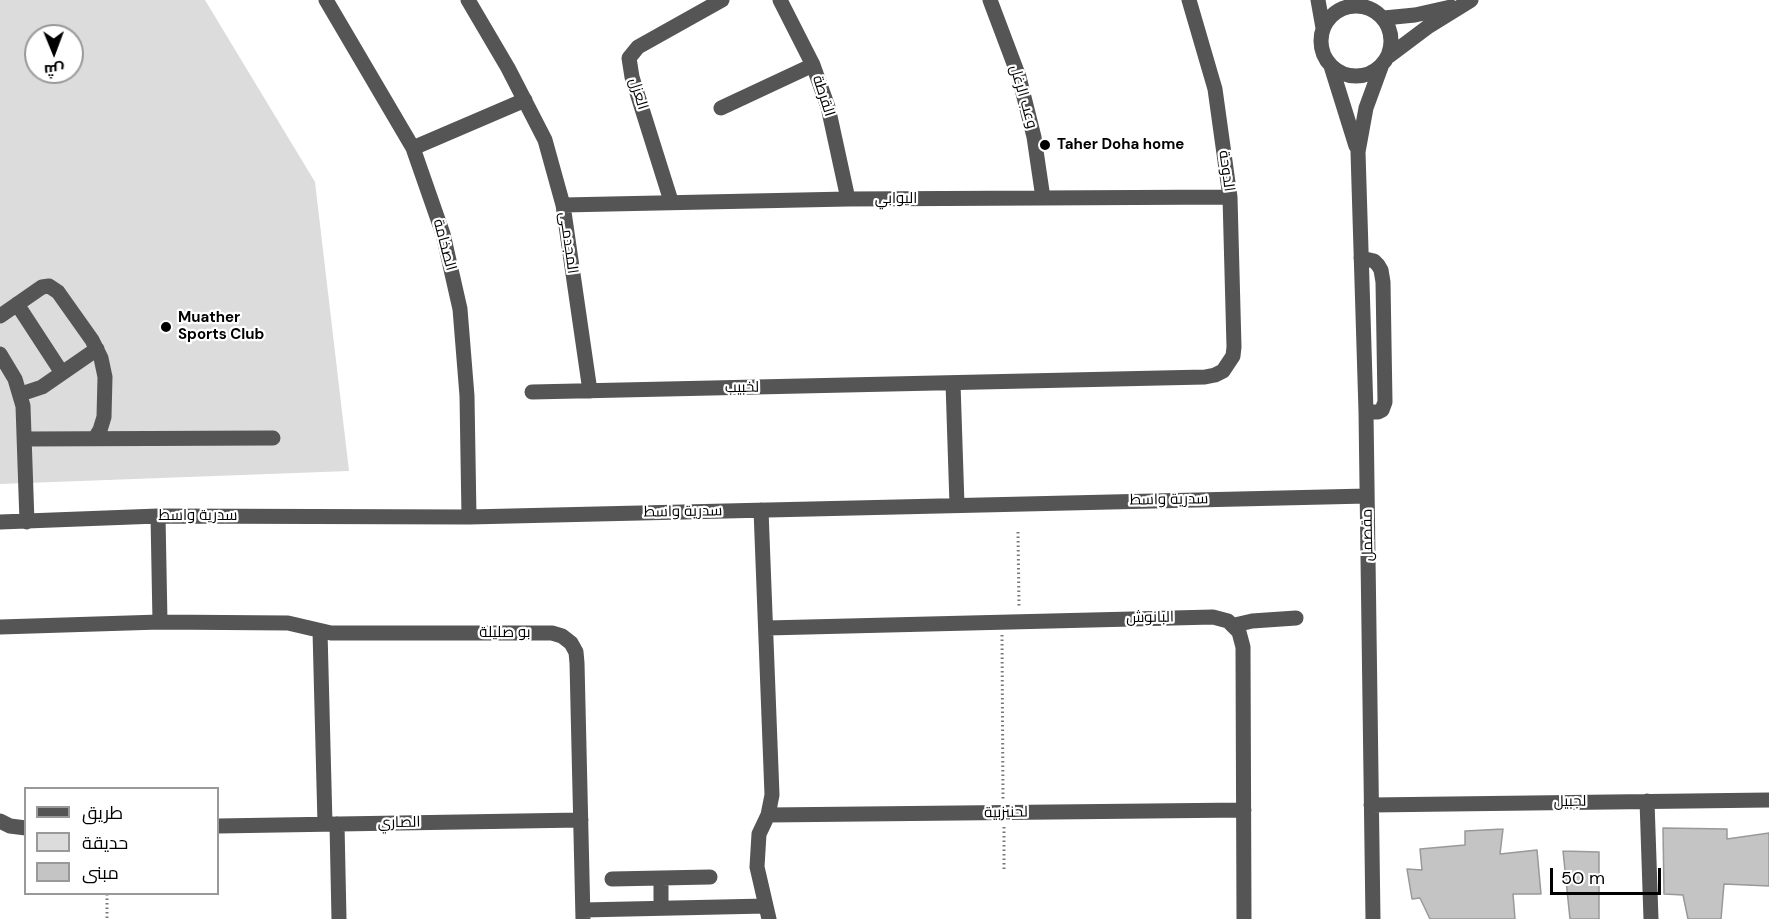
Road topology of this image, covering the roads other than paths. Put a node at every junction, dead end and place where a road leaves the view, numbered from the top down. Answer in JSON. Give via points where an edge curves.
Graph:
{"nodes":[{"id":1,"x":326,"y":0,"type":"edge"},
{"id":2,"x":468,"y":0,"type":"edge"},
{"id":3,"x":722,"y":0,"type":"edge"},
{"id":4,"x":780,"y":0,"type":"edge"},
{"id":5,"x":990,"y":0,"type":"edge"},
{"id":6,"x":1188,"y":0,"type":"edge"},
{"id":7,"x":1318,"y":0,"type":"edge"},
{"id":8,"x":1468,"y":1,"type":"edge"},
{"id":9,"x":1358,"y":2,"type":"edge"},
{"id":10,"x":1384,"y":18,"type":"junction"},
{"id":11,"x":1323,"y":28,"type":"junction"},
{"id":12,"x":1385,"y":62,"type":"junction"},
{"id":13,"x":813,"y":65,"type":"junction"},
{"id":14,"x":1331,"y":66,"type":"junction"},
{"id":15,"x":525,"y":100,"type":"junction"},
{"id":16,"x":721,"y":108,"type":"dead end"},
{"id":17,"x":413,"y":148,"type":"junction"},
{"id":18,"x":1358,"y":152,"type":"junction"},
{"id":19,"x":1230,"y":197,"type":"junction"},
{"id":20,"x":1043,"y":198,"type":"junction"},
{"id":21,"x":848,"y":199,"type":"junction"},
{"id":22,"x":671,"y":201,"type":"junction"},
{"id":23,"x":563,"y":205,"type":"junction"},
{"id":24,"x":1361,"y":258,"type":"junction"},
{"id":25,"x":17,"y":304,"type":"junction"},
{"id":26,"x":0,"y":316,"type":"edge"},
{"id":27,"x":1234,"y":347,"type":"joint"},
{"id":28,"x":97,"y":348,"type":"junction"},
{"id":29,"x":0,"y":354,"type":"edge"},
{"id":30,"x":62,"y":373,"type":"junction"},
{"id":31,"x":953,"y":383,"type":"junction"},
{"id":32,"x":590,"y":391,"type":"junction"},
{"id":33,"x":532,"y":393,"type":"dead end"},
{"id":34,"x":21,"y":394,"type":"junction"},
{"id":35,"x":1366,"y":412,"type":"junction"},
{"id":36,"x":95,"y":438,"type":"junction"},
{"id":37,"x":273,"y":438,"type":"dead end"},
{"id":38,"x":25,"y":439,"type":"junction"},
{"id":39,"x":1367,"y":496,"type":"junction"},
{"id":40,"x":957,"y":505,"type":"junction"},
{"id":41,"x":761,"y":510,"type":"junction"},
{"id":42,"x":158,"y":516,"type":"junction"},
{"id":43,"x":469,"y":516,"type":"junction"},
{"id":44,"x":0,"y":522,"type":"edge"},
{"id":45,"x":27,"y":522,"type":"junction"},
{"id":46,"x":1296,"y":618,"type":"dead end"},
{"id":47,"x":160,"y":622,"type":"junction"},
{"id":48,"x":1234,"y":625,"type":"junction"},
{"id":49,"x":0,"y":627,"type":"edge"},
{"id":50,"x":767,"y":628,"type":"junction"},
{"id":51,"x":320,"y":631,"type":"junction"},
{"id":52,"x":1769,"y":800,"type":"edge"},
{"id":53,"x":1647,"y":801,"type":"junction"},
{"id":54,"x":1371,"y":805,"type":"junction"},
{"id":55,"x":1244,"y":810,"type":"junction"},
{"id":56,"x":768,"y":815,"type":"junction"},
{"id":57,"x":580,"y":820,"type":"junction"},
{"id":58,"x":0,"y":821,"type":"edge"},
{"id":59,"x":331,"y":824,"type":"junction"},
{"id":60,"x":219,"y":826,"type":"edge"},
{"id":61,"x":24,"y":828,"type":"edge"},
{"id":62,"x":710,"y":877,"type":"dead end"},
{"id":63,"x":661,"y":878,"type":"junction"},
{"id":64,"x":612,"y":879,"type":"dead end"},
{"id":65,"x":661,"y":908,"type":"junction"},
{"id":66,"x":768,"y":913,"type":"edge"},
{"id":67,"x":583,"y":914,"type":"edge"},
{"id":68,"x":339,"y":919,"type":"edge"},
{"id":69,"x":1244,"y":919,"type":"edge"},
{"id":70,"x":1373,"y":919,"type":"edge"},
{"id":71,"x":1651,"y":919,"type":"edge"}],
"edges":[{"from":1,"to":17,"type":"street","name":"الصخامة"},
{"from":2,"to":15,"type":"street","name":"المجدمـى"},
{"from":3,"to":22,"type":"street","name":"العزل","via":[[638,47],[629,58]]},
{"from":4,"to":13,"type":"street","name":"القرطة"},
{"from":5,"to":20,"type":"street","name":"وعب الرغل","via":[[1018,77],[1034,137]]},
{"from":6,"to":19,"type":"street","name":"الدوحة","via":[[1215,89]]},
{"from":7,"to":11,"type":"street"},
{"from":8,"to":10,"type":"street","via":[[1438,11]]},
{"from":8,"to":12,"type":"street"},
{"from":9,"to":10,"type":"street"},
{"from":9,"to":11,"type":"street","via":[[1338,10]]},
{"from":10,"to":12,"type":"street","via":[[1391,30],[1392,43]]},
{"from":11,"to":14,"type":"street","via":[[1320,41]]},
{"from":12,"to":14,"type":"street","via":[[1369,74],[1355,76]]},
{"from":12,"to":18,"type":"street","name":"مقصمل","via":[[1366,108]]},
{"from":13,"to":16,"type":"street"},
{"from":13,"to":21,"type":"street","name":"القرطة","via":[[828,107]]},
{"from":14,"to":18,"type":"street","name":"مقصمل"},
{"from":15,"to":17,"type":"street"},
{"from":15,"to":23,"type":"street","name":"المجدمـى","via":[[545,140]]},
{"from":17,"to":43,"type":"street","name":"الصخامة","via":[[443,234],[460,309],[467,396]]},
{"from":18,"to":24,"type":"street","name":"مقصمل"},
{"from":19,"to":20,"type":"street","name":"اليوابي"},
{"from":19,"to":27,"type":"street","name":"الدوحة"},
{"from":20,"to":21,"type":"street","name":"اليوابي"},
{"from":21,"to":22,"type":"street","name":"اليوابي"},
{"from":22,"to":23,"type":"street","name":"اليوابي"},
{"from":23,"to":32,"type":"street","name":"المجدمـى"},
{"from":24,"to":35,"type":"street","name":"مقصمل"},
{"from":24,"to":35,"type":"street","via":[[1378,265],[1383,282],[1385,402],[1382,410]]},
{"from":25,"to":26,"type":"street"},
{"from":25,"to":28,"type":"street","via":[[42,287],[52,287]]},
{"from":25,"to":30,"type":"street"},
{"from":27,"to":31,"type":"street","name":"لخبيب","via":[[1223,371],[1205,377]]},
{"from":28,"to":30,"type":"street"},
{"from":28,"to":36,"type":"street","via":[[105,377],[104,417]]},
{"from":29,"to":34,"type":"street"},
{"from":30,"to":34,"type":"street","via":[[42,387]]},
{"from":31,"to":32,"type":"street","name":"لخبيب"},
{"from":31,"to":40,"type":"street"},
{"from":32,"to":33,"type":"street","name":"لخبيب"},
{"from":34,"to":38,"type":"street"},
{"from":35,"to":39,"type":"street","name":"مقصمل"},
{"from":36,"to":37,"type":"street"},
{"from":36,"to":38,"type":"street"},
{"from":38,"to":45,"type":"street"},
{"from":39,"to":40,"type":"street","name":"سدرية واسط"},
{"from":39,"to":54,"type":"street","name":"مقصمل"},
{"from":40,"to":41,"type":"street","name":"سدرية واسط"},
{"from":41,"to":43,"type":"street","name":"سدرية واسط"},
{"from":41,"to":50,"type":"street"},
{"from":42,"to":43,"type":"street","name":"سدرية واسط"},
{"from":42,"to":45,"type":"street","name":"سدرية واسط"},
{"from":42,"to":47,"type":"street"},
{"from":44,"to":45,"type":"street","name":"سدرية واسط"},
{"from":46,"to":48,"type":"street"},
{"from":47,"to":49,"type":"street","name":"بو صليلة"},
{"from":47,"to":51,"type":"street","name":"بو صليلة","via":[[288,623]]},
{"from":48,"to":50,"type":"street","name":"البانوش","via":[[1213,617]]},
{"from":48,"to":55,"type":"street","via":[[1243,647]]},
{"from":50,"to":56,"type":"street","via":[[772,795]]},
{"from":51,"to":57,"type":"street","name":"بو صليلة","via":[[562,636],[576,652]]},
{"from":51,"to":59,"type":"street"},
{"from":52,"to":53,"type":"street","name":"لجبيل"},
{"from":53,"to":54,"type":"street","name":"لجبيل"},
{"from":53,"to":71,"type":"street"},
{"from":54,"to":70,"type":"street","name":"مقصمل"},
{"from":55,"to":56,"type":"street","name":"لحنيزبية"},
{"from":55,"to":69,"type":"street"},
{"from":56,"to":66,"type":"street","via":[[757,849]]},
{"from":57,"to":59,"type":"street","name":"الصاري"},
{"from":57,"to":67,"type":"street","name":"بو صليلة"},
{"from":58,"to":61,"type":"street"},
{"from":59,"to":60,"type":"street","name":"الصاري"},
{"from":59,"to":68,"type":"street"},
{"from":62,"to":63,"type":"street"},
{"from":63,"to":64,"type":"street"},
{"from":63,"to":65,"type":"street"},
{"from":65,"to":66,"type":"street"},
{"from":65,"to":67,"type":"street"}]}
